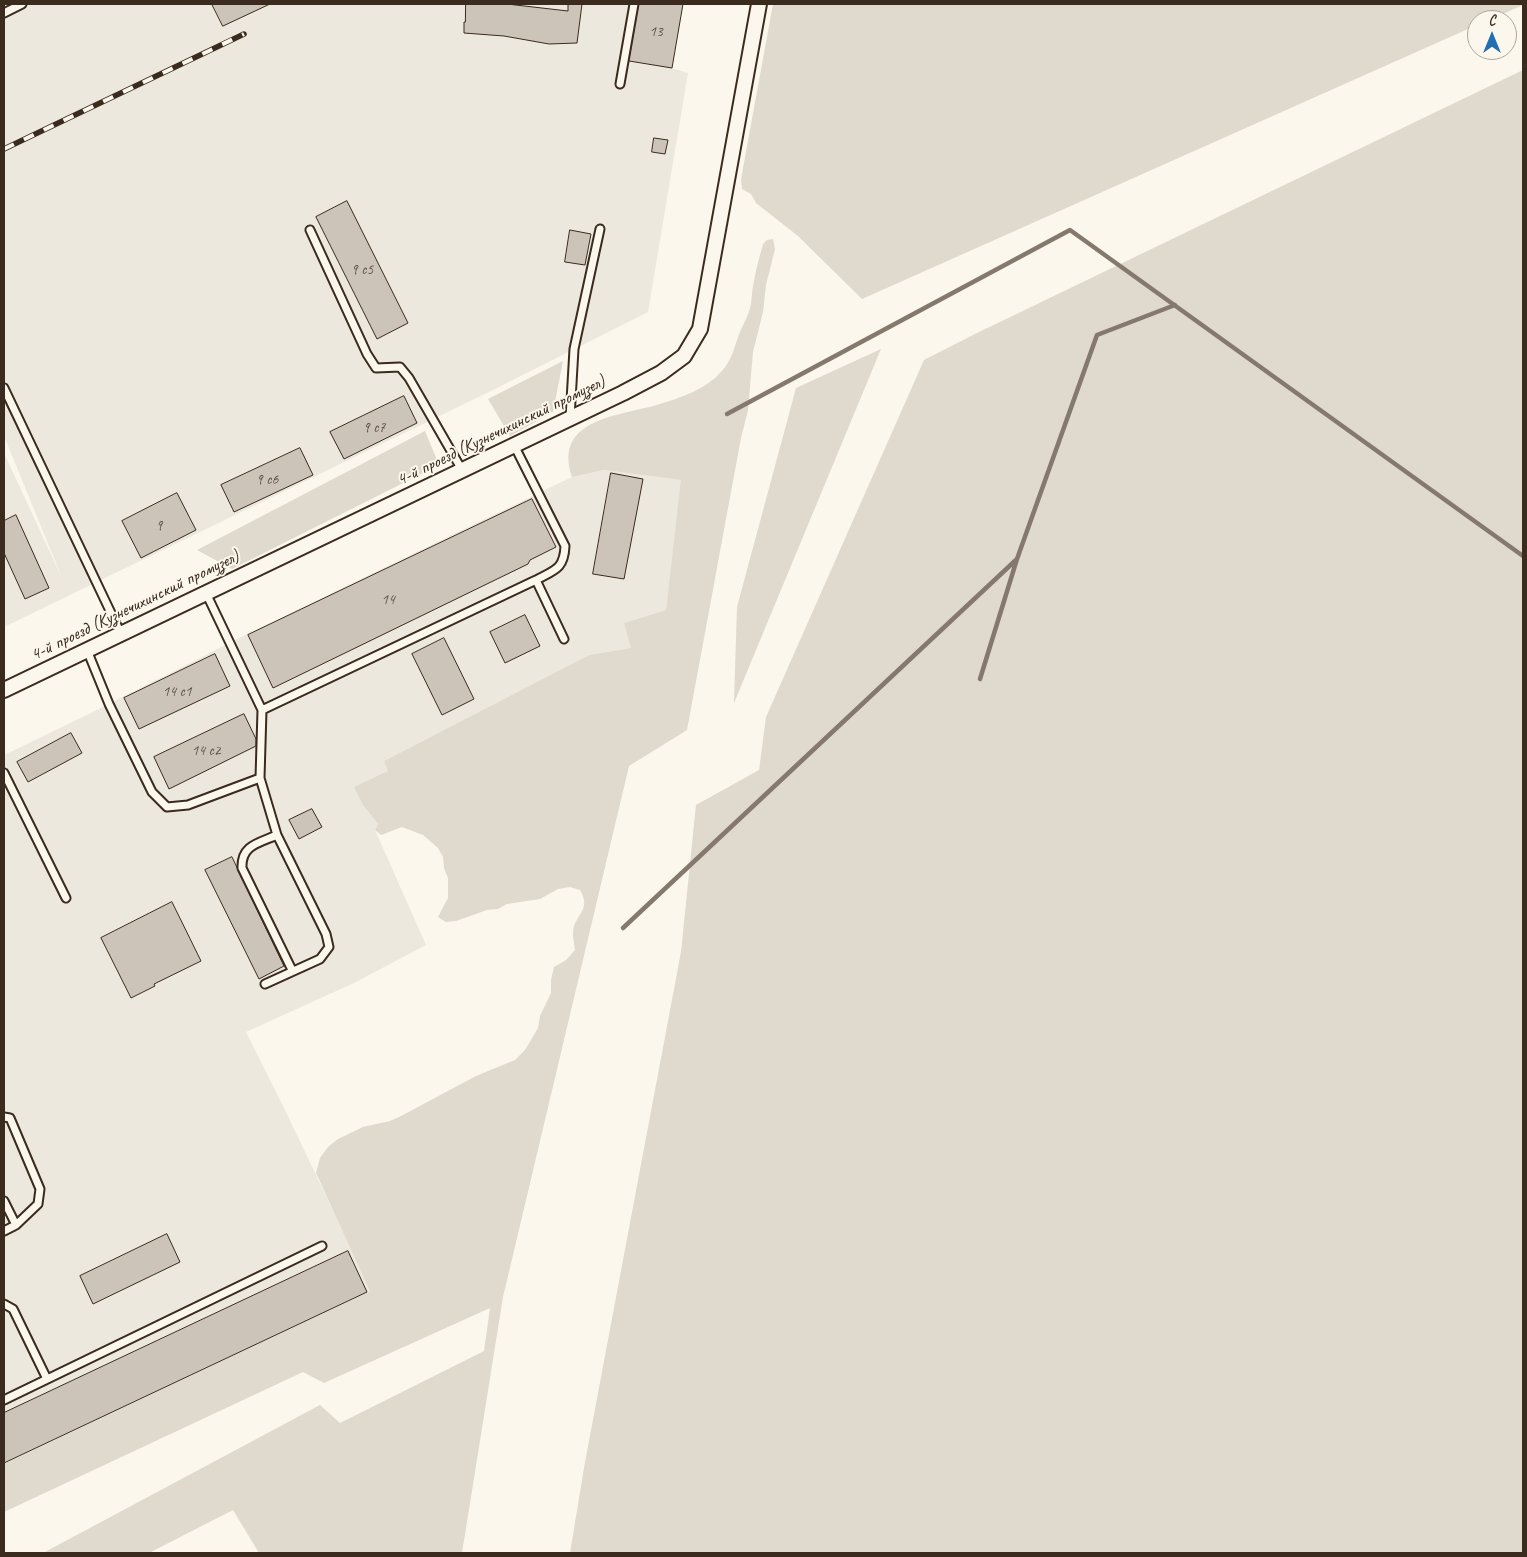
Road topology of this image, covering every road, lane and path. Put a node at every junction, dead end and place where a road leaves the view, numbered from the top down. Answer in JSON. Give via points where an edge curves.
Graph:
{"nodes":[{"id":1,"x":22,"y":4,"type":"edge"},
{"id":2,"x":634,"y":4,"type":"edge"},
{"id":3,"x":759,"y":4,"type":"edge"},
{"id":4,"x":4,"y":13,"type":"edge"},
{"id":5,"x":620,"y":84,"type":"dead end"},
{"id":6,"x":600,"y":229,"type":"dead end"},
{"id":7,"x":310,"y":230,"type":"dead end"},
{"id":8,"x":4,"y":388,"type":"edge"},
{"id":9,"x":570,"y":418,"type":"junction"},
{"id":10,"x":514,"y":445,"type":"junction"},
{"id":11,"x":462,"y":470,"type":"junction"},
{"id":12,"x":536,"y":580,"type":"junction"},
{"id":13,"x":206,"y":593,"type":"junction"},
{"id":14,"x":121,"y":634,"type":"junction"},
{"id":15,"x":564,"y":639,"type":"dead end"},
{"id":16,"x":87,"y":650,"type":"junction"},
{"id":17,"x":4,"y":690,"type":"edge"},
{"id":18,"x":262,"y":710,"type":"junction"},
{"id":19,"x":4,"y":773,"type":"edge"},
{"id":20,"x":260,"y":778,"type":"junction"},
{"id":21,"x":277,"y":835,"type":"junction"},
{"id":22,"x":66,"y":898,"type":"dead end"},
{"id":23,"x":292,"y":970,"type":"junction"},
{"id":24,"x":265,"y":984,"type":"dead end"},
{"id":25,"x":4,"y":1117,"type":"edge"},
{"id":26,"x":4,"y":1201,"type":"edge"},
{"id":27,"x":16,"y":1225,"type":"junction"},
{"id":28,"x":4,"y":1231,"type":"edge"},
{"id":29,"x":322,"y":1246,"type":"dead end"},
{"id":30,"x":4,"y":1304,"type":"edge"},
{"id":31,"x":47,"y":1379,"type":"junction"},
{"id":32,"x":4,"y":1400,"type":"edge"}],
"edges":[{"from":1,"to":4,"type":"lane"},
{"from":2,"to":5,"type":"lane"},
{"from":3,"to":9,"type":"street","name":"4-й проезд (Кузнечихинский промузел)","via":[[700,329],[684,356],[661,373]]},
{"from":6,"to":9,"type":"lane","via":[[574,349]]},
{"from":7,"to":11,"type":"lane","via":[[367,354],[376,368],[400,367]]},
{"from":8,"to":14,"type":"lane"},
{"from":9,"to":10,"type":"street","name":"4-й проезд (Кузнечихинский промузел)"},
{"from":10,"to":11,"type":"street","name":"4-й проезд (Кузнечихинский промузел)"},
{"from":10,"to":12,"type":"lane","via":[[565,546],[560,568]]},
{"from":11,"to":13,"type":"street","name":"4-й проезд (Кузнечихинский промузел)"},
{"from":12,"to":15,"type":"lane"},
{"from":12,"to":18,"type":"lane"},
{"from":13,"to":14,"type":"street","name":"4-й проезд (Кузнечихинский промузел)"},
{"from":13,"to":18,"type":"lane"},
{"from":14,"to":16,"type":"street","name":"4-й проезд (Кузнечихинский промузел)"},
{"from":16,"to":17,"type":"street","name":"4-й проезд (Кузнечихинский промузел)"},
{"from":16,"to":20,"type":"lane","via":[[152,792],[167,807],[188,806]]},
{"from":18,"to":20,"type":"lane"},
{"from":19,"to":22,"type":"lane"},
{"from":20,"to":21,"type":"lane"},
{"from":21,"to":23,"type":"lane","via":[[247,848],[242,868]]},
{"from":21,"to":23,"type":"lane","via":[[326,934],[329,947],[320,958]]},
{"from":23,"to":24,"type":"lane"},
{"from":25,"to":27,"type":"lane","via":[[10,1118],[40,1189],[38,1204]]},
{"from":26,"to":27,"type":"lane"},
{"from":27,"to":28,"type":"lane"},
{"from":29,"to":31,"type":"lane"},
{"from":30,"to":31,"type":"lane","via":[[13,1309]]},
{"from":31,"to":32,"type":"lane"}]}
